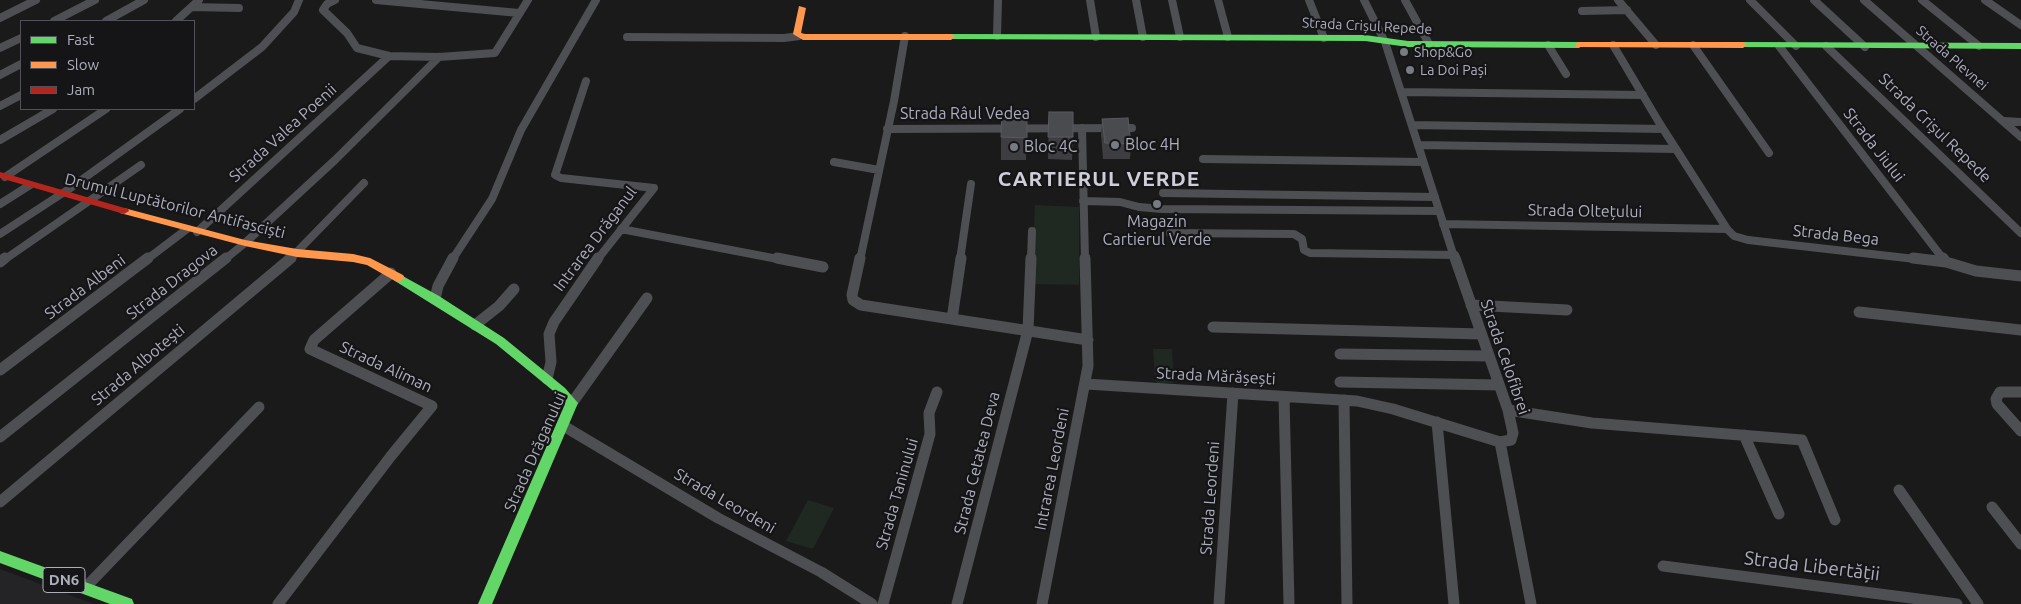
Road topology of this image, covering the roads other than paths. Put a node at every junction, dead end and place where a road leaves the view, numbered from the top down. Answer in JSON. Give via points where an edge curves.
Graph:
{"nodes":[{"id":1,"x":36,"y":0,"type":"edge"},
{"id":2,"x":95,"y":0,"type":"edge"},
{"id":3,"x":144,"y":0,"type":"edge"},
{"id":4,"x":199,"y":0,"type":"edge"},
{"id":5,"x":299,"y":0,"type":"edge"},
{"id":6,"x":335,"y":0,"type":"edge"},
{"id":7,"x":376,"y":0,"type":"edge"},
{"id":8,"x":528,"y":0,"type":"edge"},
{"id":9,"x":596,"y":0,"type":"edge"},
{"id":10,"x":998,"y":0,"type":"edge"},
{"id":11,"x":1090,"y":0,"type":"edge"},
{"id":12,"x":1136,"y":0,"type":"edge"},
{"id":13,"x":1172,"y":0,"type":"edge"},
{"id":14,"x":1218,"y":0,"type":"edge"},
{"id":15,"x":1308,"y":0,"type":"edge"},
{"id":16,"x":1364,"y":0,"type":"edge"},
{"id":17,"x":1404,"y":0,"type":"edge"},
{"id":18,"x":1618,"y":0,"type":"edge"},
{"id":19,"x":1750,"y":0,"type":"edge"},
{"id":20,"x":1814,"y":0,"type":"edge"},
{"id":21,"x":1864,"y":0,"type":"edge"},
{"id":22,"x":1922,"y":0,"type":"edge"},
{"id":23,"x":1985,"y":0,"type":"edge"},
{"id":24,"x":192,"y":7,"type":"junction"},
{"id":25,"x":239,"y":8,"type":"dead end"},
{"id":26,"x":802,"y":8,"type":"dead end"},
{"id":27,"x":1628,"y":10,"type":"junction"},
{"id":28,"x":1582,"y":11,"type":"dead end"},
{"id":29,"x":519,"y":13,"type":"junction"},
{"id":30,"x":0,"y":18,"type":"edge"},
{"id":31,"x":56,"y":20,"type":"edge"},
{"id":32,"x":108,"y":20,"type":"edge"},
{"id":33,"x":177,"y":20,"type":"edge"},
{"id":34,"x":2021,"y":25,"type":"edge"},
{"id":35,"x":799,"y":36,"type":"junction"},
{"id":36,"x":905,"y":36,"type":"junction"},
{"id":37,"x":997,"y":36,"type":"junction"},
{"id":38,"x":627,"y":37,"type":"dead end"},
{"id":39,"x":1096,"y":37,"type":"junction"},
{"id":40,"x":1143,"y":37,"type":"junction"},
{"id":41,"x":1180,"y":37,"type":"junction"},
{"id":42,"x":1228,"y":37,"type":"junction"},
{"id":43,"x":20,"y":38,"type":"edge"},
{"id":44,"x":1324,"y":38,"type":"junction"},
{"id":45,"x":1385,"y":42,"type":"junction"},
{"id":46,"x":1429,"y":44,"type":"junction"},
{"id":47,"x":1548,"y":44,"type":"junction"},
{"id":48,"x":1613,"y":45,"type":"junction"},
{"id":49,"x":1656,"y":45,"type":"junction"},
{"id":50,"x":1693,"y":45,"type":"junction"},
{"id":51,"x":1778,"y":46,"type":"junction"},
{"id":52,"x":1796,"y":46,"type":"junction"},
{"id":53,"x":1826,"y":46,"type":"junction"},
{"id":54,"x":1918,"y":46,"type":"junction"},
{"id":55,"x":1979,"y":46,"type":"junction"},
{"id":56,"x":2021,"y":46,"type":"edge"},
{"id":57,"x":1865,"y":47,"type":"junction"},
{"id":58,"x":0,"y":48,"type":"edge"},
{"id":59,"x":389,"y":56,"type":"junction"},
{"id":60,"x":439,"y":57,"type":"junction"},
{"id":61,"x":20,"y":65,"type":"edge"},
{"id":62,"x":1566,"y":74,"type":"dead end"},
{"id":63,"x":0,"y":75,"type":"edge"},
{"id":64,"x":586,"y":81,"type":"dead end"},
{"id":65,"x":1402,"y":92,"type":"junction"},
{"id":66,"x":1643,"y":95,"type":"junction"},
{"id":67,"x":20,"y":96,"type":"edge"},
{"id":68,"x":195,"y":98,"type":"edge"},
{"id":69,"x":0,"y":106,"type":"edge"},
{"id":70,"x":51,"y":110,"type":"edge"},
{"id":71,"x":104,"y":110,"type":"edge"},
{"id":72,"x":179,"y":110,"type":"edge"},
{"id":73,"x":2004,"y":121,"type":"junction"},
{"id":74,"x":2021,"y":122,"type":"edge"},
{"id":75,"x":1412,"y":125,"type":"junction"},
{"id":76,"x":1082,"y":128,"type":"junction"},
{"id":77,"x":1132,"y":128,"type":"dead end"},
{"id":78,"x":887,"y":129,"type":"junction"},
{"id":79,"x":1663,"y":129,"type":"junction"},
{"id":80,"x":2021,"y":136,"type":"edge"},
{"id":81,"x":0,"y":140,"type":"edge"},
{"id":82,"x":1418,"y":145,"type":"junction"},
{"id":83,"x":1676,"y":149,"type":"junction"},
{"id":84,"x":1769,"y":153,"type":"dead end"},
{"id":85,"x":1203,"y":158,"type":"dead end"},
{"id":86,"x":834,"y":162,"type":"dead end"},
{"id":87,"x":1424,"y":162,"type":"junction"},
{"id":88,"x":141,"y":165,"type":"dead end"},
{"id":89,"x":879,"y":170,"type":"junction"},
{"id":90,"x":2,"y":176,"type":"edge"},
{"id":91,"x":364,"y":183,"type":"dead end"},
{"id":92,"x":970,"y":184,"type":"dead end"},
{"id":93,"x":30,"y":185,"type":"junction"},
{"id":94,"x":1163,"y":193,"type":"dead end"},
{"id":95,"x":62,"y":194,"type":"junction"},
{"id":96,"x":1434,"y":197,"type":"junction"},
{"id":97,"x":1082,"y":201,"type":"junction"},
{"id":98,"x":89,"y":202,"type":"junction"},
{"id":99,"x":0,"y":204,"type":"edge"},
{"id":100,"x":1439,"y":211,"type":"junction"},
{"id":101,"x":1443,"y":224,"type":"junction"},
{"id":102,"x":1727,"y":229,"type":"junction"},
{"id":103,"x":192,"y":230,"type":"junction"},
{"id":104,"x":621,"y":230,"type":"junction"},
{"id":105,"x":1032,"y":231,"type":"dead end"},
{"id":106,"x":1170,"y":233,"type":"dead end"},
{"id":107,"x":2021,"y":233,"type":"edge"},
{"id":108,"x":0,"y":234,"type":"edge"},
{"id":109,"x":245,"y":243,"type":"junction"},
{"id":110,"x":297,"y":253,"type":"junction"},
{"id":111,"x":1455,"y":255,"type":"junction"},
{"id":112,"x":0,"y":262,"type":"edge"},
{"id":113,"x":1946,"y":262,"type":"junction"},
{"id":114,"x":823,"y":267,"type":"dead end"},
{"id":115,"x":391,"y":273,"type":"junction"},
{"id":116,"x":2021,"y":276,"type":"edge"},
{"id":117,"x":514,"y":289,"type":"dead end"},
{"id":118,"x":647,"y":298,"type":"dead end"},
{"id":119,"x":435,"y":299,"type":"junction"},
{"id":120,"x":1471,"y":305,"type":"junction"},
{"id":121,"x":1567,"y":310,"type":"dead end"},
{"id":122,"x":1859,"y":312,"type":"dead end"},
{"id":123,"x":952,"y":319,"type":"junction"},
{"id":124,"x":475,"y":325,"type":"junction"},
{"id":125,"x":1214,"y":327,"type":"dead end"},
{"id":126,"x":1028,"y":330,"type":"junction"},
{"id":127,"x":2021,"y":330,"type":"edge"},
{"id":128,"x":1481,"y":334,"type":"junction"},
{"id":129,"x":1088,"y":340,"type":"junction"},
{"id":130,"x":1340,"y":354,"type":"dead end"},
{"id":131,"x":1489,"y":356,"type":"junction"},
{"id":132,"x":0,"y":370,"type":"edge"},
{"id":133,"x":547,"y":380,"type":"junction"},
{"id":134,"x":1340,"y":382,"type":"dead end"},
{"id":135,"x":1086,"y":384,"type":"junction"},
{"id":136,"x":1499,"y":384,"type":"junction"},
{"id":137,"x":936,"y":392,"type":"dead end"},
{"id":138,"x":2021,"y":392,"type":"edge"},
{"id":139,"x":1233,"y":394,"type":"junction"},
{"id":140,"x":1284,"y":397,"type":"junction"},
{"id":141,"x":1344,"y":400,"type":"junction"},
{"id":142,"x":572,"y":404,"type":"junction"},
{"id":143,"x":259,"y":407,"type":"dead end"},
{"id":144,"x":1508,"y":410,"type":"junction"},
{"id":145,"x":1437,"y":422,"type":"junction"},
{"id":146,"x":562,"y":425,"type":"junction"},
{"id":147,"x":2021,"y":430,"type":"edge"},
{"id":148,"x":1744,"y":435,"type":"junction"},
{"id":149,"x":0,"y":437,"type":"edge"},
{"id":150,"x":1500,"y":442,"type":"junction"},
{"id":151,"x":1899,"y":490,"type":"dead end"},
{"id":152,"x":0,"y":502,"type":"edge"},
{"id":153,"x":1992,"y":506,"type":"dead end"},
{"id":154,"x":1778,"y":514,"type":"dead end"},
{"id":155,"x":1835,"y":520,"type":"dead end"},
{"id":156,"x":2021,"y":544,"type":"edge"},
{"id":157,"x":0,"y":557,"type":"edge"},
{"id":158,"x":1663,"y":566,"type":"dead end"},
{"id":159,"x":84,"y":588,"type":"junction"},
{"id":160,"x":127,"y":604,"type":"edge"},
{"id":161,"x":278,"y":604,"type":"edge"},
{"id":162,"x":484,"y":604,"type":"edge"},
{"id":163,"x":872,"y":604,"type":"edge"},
{"id":164,"x":883,"y":604,"type":"edge"},
{"id":165,"x":957,"y":604,"type":"edge"},
{"id":166,"x":1042,"y":604,"type":"edge"},
{"id":167,"x":1219,"y":604,"type":"edge"},
{"id":168,"x":1289,"y":604,"type":"edge"},
{"id":169,"x":1347,"y":604,"type":"edge"},
{"id":170,"x":1454,"y":604,"type":"edge"},
{"id":171,"x":1531,"y":604,"type":"edge"},
{"id":172,"x":1957,"y":604,"type":"edge"},
{"id":173,"x":1978,"y":604,"type":"edge"}],
"edges":[{"from":1,"to":30,"type":"street"},
{"from":2,"to":31,"type":"street"},
{"from":3,"to":32,"type":"street"},
{"from":4,"to":24,"type":"street"},
{"from":5,"to":68,"type":"street","via":[[294,12],[251,56]]},
{"from":6,"to":59,"type":"street","via":[[326,4],[323,10],[352,43],[358,48]]},
{"from":7,"to":29,"type":"street"},
{"from":8,"to":29,"type":"street"},
{"from":9,"to":119,"type":"street","via":[[521,130],[492,199],[447,267]]},
{"from":10,"to":37,"type":"street"},
{"from":11,"to":39,"type":"street"},
{"from":12,"to":40,"type":"street"},
{"from":13,"to":41,"type":"street"},
{"from":14,"to":42,"type":"street"},
{"from":15,"to":44,"type":"street"},
{"from":16,"to":45,"type":"street","name":"Strada Celofibrei"},
{"from":17,"to":46,"type":"street"},
{"from":18,"to":27,"type":"street"},
{"from":19,"to":52,"type":"street"},
{"from":20,"to":57,"type":"street"},
{"from":21,"to":54,"type":"street","name":"Strada Plevnei"},
{"from":22,"to":55,"type":"street"},
{"from":23,"to":34,"type":"street"},
{"from":24,"to":25,"type":"street"},
{"from":24,"to":33,"type":"street"},
{"from":26,"to":35,"type":"street"},
{"from":27,"to":28,"type":"street"},
{"from":27,"to":49,"type":"street"},
{"from":29,"to":60,"type":"street","via":[[495,53]]},
{"from":35,"to":36,"type":"street","name":"Strada Crișul Repede"},
{"from":35,"to":38,"type":"street"},
{"from":36,"to":37,"type":"street","name":"Strada Crișul Repede"},
{"from":36,"to":78,"type":"street","name":"Strada Râul Vedea"},
{"from":37,"to":39,"type":"street","name":"Strada Crișul Repede"},
{"from":39,"to":40,"type":"street","name":"Strada Crișul Repede"},
{"from":40,"to":41,"type":"street","name":"Strada Crișul Repede"},
{"from":41,"to":42,"type":"street","name":"Strada Crișul Repede"},
{"from":42,"to":44,"type":"street","name":"Strada Crișul Repede"},
{"from":43,"to":58,"type":"street"},
{"from":44,"to":45,"type":"street","name":"Strada Crișul Repede","via":[[1365,38]]},
{"from":45,"to":46,"type":"street","name":"Strada Crișul Repede"},
{"from":45,"to":65,"type":"street","name":"Strada Celofibrei"},
{"from":46,"to":47,"type":"street","name":"Strada Crișul Repede"},
{"from":47,"to":48,"type":"street","name":"Strada Crișul Repede"},
{"from":47,"to":62,"type":"street"},
{"from":48,"to":49,"type":"street","name":"Strada Crișul Repede"},
{"from":48,"to":66,"type":"street"},
{"from":49,"to":50,"type":"street","name":"Strada Crișul Repede"},
{"from":50,"to":51,"type":"street","name":"Strada Crișul Repede"},
{"from":50,"to":84,"type":"street"},
{"from":51,"to":52,"type":"street","name":"Strada Crișul Repede"},
{"from":51,"to":113,"type":"street","name":"Strada Jiului"},
{"from":52,"to":53,"type":"street","name":"Strada Crișul Repede"},
{"from":53,"to":57,"type":"street","name":"Strada Crișul Repede"},
{"from":53,"to":107,"type":"street","name":"Strada Crișul Repede"},
{"from":54,"to":55,"type":"street","name":"Strada Crișul Repede"},
{"from":54,"to":57,"type":"street","name":"Strada Crișul Repede"},
{"from":54,"to":73,"type":"street","name":"Strada Plevnei"},
{"from":55,"to":56,"type":"street","name":"Strada Crișul Repede"},
{"from":59,"to":60,"type":"street"},
{"from":59,"to":103,"type":"street","name":"Strada Valea Poenii"},
{"from":60,"to":109,"type":"street","name":"Strada Dragova"},
{"from":61,"to":63,"type":"street"},
{"from":64,"to":104,"type":"street","name":"Intrarea Drăganul","via":[[555,175],[654,188]]},
{"from":65,"to":66,"type":"street"},
{"from":65,"to":75,"type":"street","name":"Strada Celofibrei"},
{"from":66,"to":79,"type":"street"},
{"from":67,"to":69,"type":"street"},
{"from":70,"to":81,"type":"street"},
{"from":71,"to":90,"type":"street"},
{"from":72,"to":95,"type":"street"},
{"from":73,"to":74,"type":"street"},
{"from":73,"to":80,"type":"street","name":"Strada Plevnei"},
{"from":75,"to":79,"type":"street"},
{"from":75,"to":82,"type":"street","name":"Strada Celofibrei"},
{"from":76,"to":77,"type":"street","name":"Strada Râul Vedea"},
{"from":76,"to":78,"type":"street","name":"Strada Râul Vedea"},
{"from":76,"to":97,"type":"street","name":"Intrarea Leordeni"},
{"from":78,"to":89,"type":"street","name":"Strada Râul Vedea"},
{"from":79,"to":83,"type":"street"},
{"from":82,"to":83,"type":"street"},
{"from":82,"to":87,"type":"street","name":"Strada Celofibrei"},
{"from":83,"to":102,"type":"street"},
{"from":85,"to":87,"type":"street"},
{"from":86,"to":89,"type":"street"},
{"from":87,"to":96,"type":"street","name":"Strada Celofibrei"},
{"from":88,"to":98,"type":"street"},
{"from":89,"to":123,"type":"street","name":"Strada Râul Vedea","via":[[852,300],[861,305]]},
{"from":90,"to":93,"type":"street","name":"Drumul Luptătorilor Antifasciști"},
{"from":91,"to":110,"type":"street","name":"Strada Albotești"},
{"from":92,"to":123,"type":"street"},
{"from":93,"to":95,"type":"street","name":"Drumul Luptătorilor Antifasciști"},
{"from":93,"to":99,"type":"street"},
{"from":94,"to":96,"type":"street"},
{"from":95,"to":98,"type":"street","name":"Drumul Luptătorilor Antifasciști"},
{"from":95,"to":108,"type":"street"},
{"from":96,"to":100,"type":"street","name":"Strada Celofibrei"},
{"from":97,"to":100,"type":"street","via":[[1120,202],[1162,209]]},
{"from":97,"to":129,"type":"street","name":"Intrarea Leordeni"},
{"from":98,"to":103,"type":"street","name":"Drumul Luptătorilor Antifasciști"},
{"from":98,"to":112,"type":"street"},
{"from":100,"to":101,"type":"street","name":"Strada Celofibrei"},
{"from":101,"to":102,"type":"street","name":"Strada Oltețului"},
{"from":101,"to":111,"type":"street","name":"Strada Celofibrei"},
{"from":102,"to":113,"type":"street","name":"Strada Bega","via":[[1734,236],[1748,240]]},
{"from":103,"to":109,"type":"street","name":"Drumul Luptătorilor Antifasciști"},
{"from":103,"to":132,"type":"street","name":"Strada Albeni"},
{"from":104,"to":114,"type":"street"},
{"from":104,"to":133,"type":"street","name":"Intrarea Drăganul","via":[[551,328],[551,362]]},
{"from":105,"to":126,"type":"street","name":"Strada Cetatea Deva"},
{"from":106,"to":111,"type":"street","via":[[1294,234],[1302,239],[1304,250],[1310,253]]},
{"from":109,"to":110,"type":"street","name":"Drumul Luptătorilor Antifasciști"},
{"from":109,"to":149,"type":"street","name":"Strada Dragova"},
{"from":110,"to":115,"type":"street","name":"Drumul Luptătorilor Antifasciști","via":[[362,259]]},
{"from":110,"to":152,"type":"street","name":"Strada Albotești"},
{"from":111,"to":120,"type":"street","name":"Strada Celofibrei"},
{"from":113,"to":116,"type":"street","name":"Strada Bega","via":[[1976,271]]},
{"from":115,"to":119,"type":"street","name":"Drumul Luptătorilor Antifasciști"},
{"from":115,"to":161,"type":"street","name":"Strada Aliman","via":[[314,340],[310,349],[432,406]]},
{"from":117,"to":124,"type":"street"},
{"from":118,"to":142,"type":"street","name":"Strada Drăganului"},
{"from":119,"to":124,"type":"street","name":"Drumul Luptătorilor Antifasciști"},
{"from":120,"to":121,"type":"street"},
{"from":120,"to":128,"type":"street","name":"Strada Celofibrei"},
{"from":122,"to":127,"type":"street"},
{"from":123,"to":126,"type":"street"},
{"from":124,"to":133,"type":"street","name":"Drumul Luptătorilor Antifasciști"},
{"from":125,"to":128,"type":"street"},
{"from":126,"to":129,"type":"street"},
{"from":126,"to":165,"type":"street","name":"Strada Cetatea Deva"},
{"from":128,"to":131,"type":"street","name":"Strada Celofibrei"},
{"from":129,"to":135,"type":"street","name":"Intrarea Leordeni"},
{"from":130,"to":131,"type":"street"},
{"from":131,"to":136,"type":"street","name":"Strada Celofibrei"},
{"from":133,"to":142,"type":"street"},
{"from":134,"to":136,"type":"street"},
{"from":135,"to":139,"type":"street","name":"Strada Mărășești"},
{"from":135,"to":166,"type":"street","name":"Intrarea Leordeni"},
{"from":136,"to":144,"type":"street","name":"Strada Celofibrei"},
{"from":137,"to":164,"type":"street","name":"Strada Taninului","via":[[929,413],[930,434]]},
{"from":138,"to":147,"type":"street","via":[[2000,392],[1996,399]]},
{"from":139,"to":140,"type":"street","name":"Strada Mărășești"},
{"from":139,"to":167,"type":"street","name":"Strada Leordeni"},
{"from":140,"to":141,"type":"street","name":"Strada Mărășești"},
{"from":140,"to":168,"type":"street"},
{"from":141,"to":145,"type":"street","name":"Strada Mărășești","via":[[1378,405]]},
{"from":141,"to":169,"type":"street"},
{"from":142,"to":146,"type":"street","name":"Strada Drăganului"},
{"from":143,"to":159,"type":"street"},
{"from":144,"to":148,"type":"street","via":[[1592,423]]},
{"from":144,"to":150,"type":"street","name":"Strada Celofibrei","via":[[1513,437],[1507,442]]},
{"from":145,"to":150,"type":"street","name":"Strada Mărășești"},
{"from":145,"to":170,"type":"street"},
{"from":146,"to":162,"type":"street","name":"Strada Drăganului"},
{"from":146,"to":163,"type":"street","name":"Strada Leordeni","via":[[718,518],[837,581]]},
{"from":148,"to":154,"type":"street"},
{"from":148,"to":155,"type":"street","via":[[1802,440]]},
{"from":150,"to":171,"type":"street"},
{"from":151,"to":173,"type":"street"},
{"from":153,"to":156,"type":"street"},
{"from":157,"to":159,"type":"street","number":"DN6"},
{"from":158,"to":172,"type":"street","name":"Strada Libertății"},
{"from":159,"to":160,"type":"street","number":"DN6"}]}
